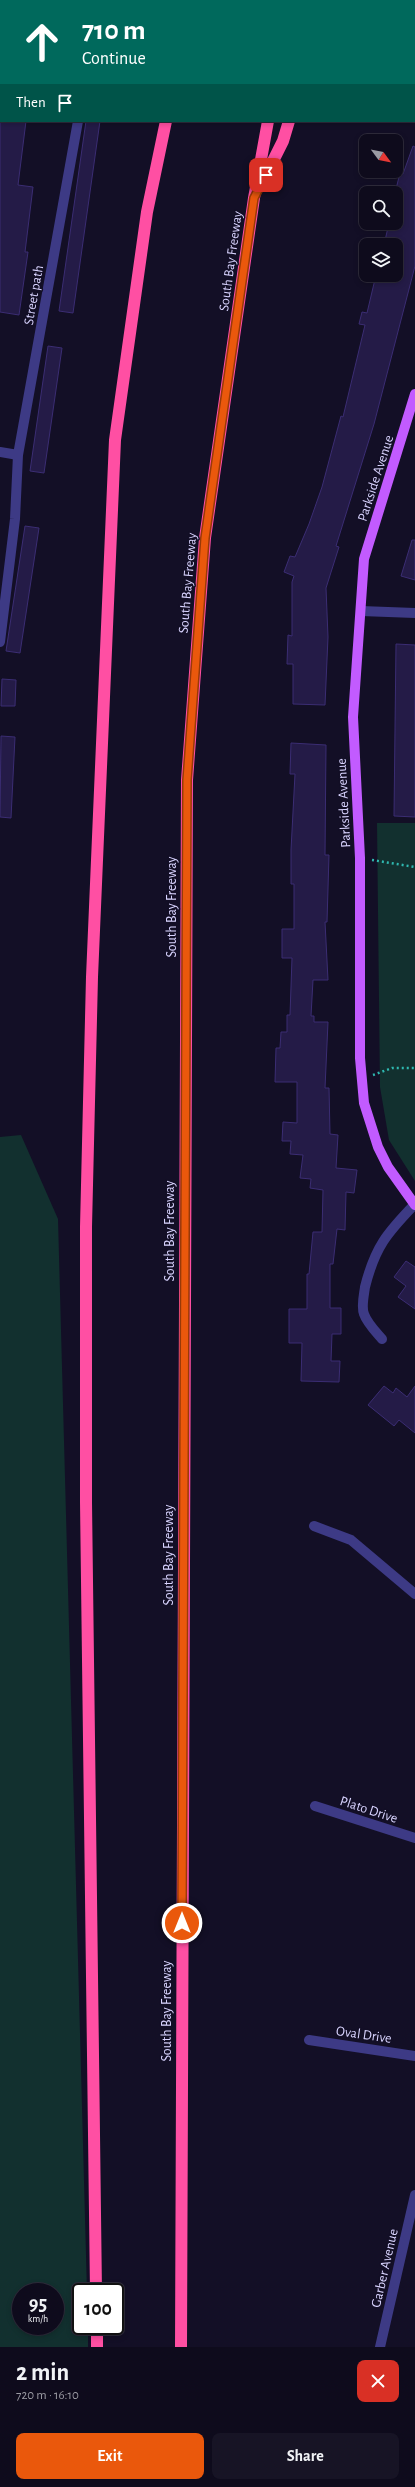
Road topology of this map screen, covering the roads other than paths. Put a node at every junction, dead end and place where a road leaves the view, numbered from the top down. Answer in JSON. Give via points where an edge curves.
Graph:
{"nodes":[{"id":1,"x":78,"y":122,"type":"edge"},
{"id":2,"x":157,"y":122,"type":"edge"},
{"id":3,"x":166,"y":122,"type":"edge"},
{"id":4,"x":268,"y":122,"type":"edge"},
{"id":5,"x":289,"y":122,"type":"edge"},
{"id":6,"x":254,"y":198,"type":"junction"},
{"id":7,"x":147,"y":212,"type":"junction"},
{"id":8,"x":415,"y":394,"type":"edge"},
{"id":9,"x":412,"y":422,"type":"edge"},
{"id":10,"x":0,"y":452,"type":"edge"},
{"id":11,"x":18,"y":455,"type":"junction"},
{"id":12,"x":361,"y":611,"type":"junction"},
{"id":13,"x":415,"y":613,"type":"edge"},
{"id":14,"x":0,"y":642,"type":"edge"},
{"id":15,"x":415,"y":1204,"type":"edge"},
{"id":16,"x":382,"y":1339,"type":"dead end"},
{"id":17,"x":314,"y":1526,"type":"dead end"},
{"id":18,"x":415,"y":1594,"type":"edge"},
{"id":19,"x":315,"y":1806,"type":"dead end"},
{"id":20,"x":415,"y":1838,"type":"edge"},
{"id":21,"x":310,"y":2040,"type":"dead end"},
{"id":22,"x":415,"y":2056,"type":"edge"},
{"id":23,"x":415,"y":2195,"type":"edge"},
{"id":24,"x":96,"y":2283,"type":"edge"},
{"id":25,"x":97,"y":2335,"type":"edge"},
{"id":26,"x":97,"y":2347,"type":"edge"},
{"id":27,"x":181,"y":2347,"type":"edge"},
{"id":28,"x":380,"y":2347,"type":"edge"}],
"edges":[{"from":1,"to":11,"type":"street","name":"Street path"},
{"from":2,"to":7,"type":"highway"},
{"from":3,"to":7,"type":"highway"},
{"from":4,"to":6,"type":"highway","name":"South Bay Freeway"},
{"from":5,"to":6,"type":"highway","via":[[283,141]]},
{"from":6,"to":27,"type":"highway","name":"South Bay Freeway","via":[[205,538],[187,780]]},
{"from":7,"to":24,"type":"highway","via":[[116,440],[93,961],[86,1227],[86,1510]]},
{"from":8,"to":9,"type":"main road","name":"Parkside Avenue"},
{"from":9,"to":12,"type":"main road","name":"Parkside Avenue","via":[[364,559]]},
{"from":10,"to":11,"type":"street"},
{"from":11,"to":14,"type":"street","name":"Street path","via":[[15,519]]},
{"from":12,"to":13,"type":"street"},
{"from":12,"to":15,"type":"main road","name":"Parkside Avenue","via":[[353,717],[360,858],[361,1078],[364,1103],[378,1147],[392,1174]]},
{"from":15,"to":16,"type":"street","via":[[389,1231],[371,1264],[363,1297],[363,1314]]},
{"from":17,"to":18,"type":"street","via":[[351,1540]]},
{"from":19,"to":20,"type":"street","name":"Plato Drive"},
{"from":21,"to":22,"type":"street","name":"Oval Drive"},
{"from":23,"to":28,"type":"street","name":"Garber Avenue"},
{"from":25,"to":26,"type":"highway"}]}
